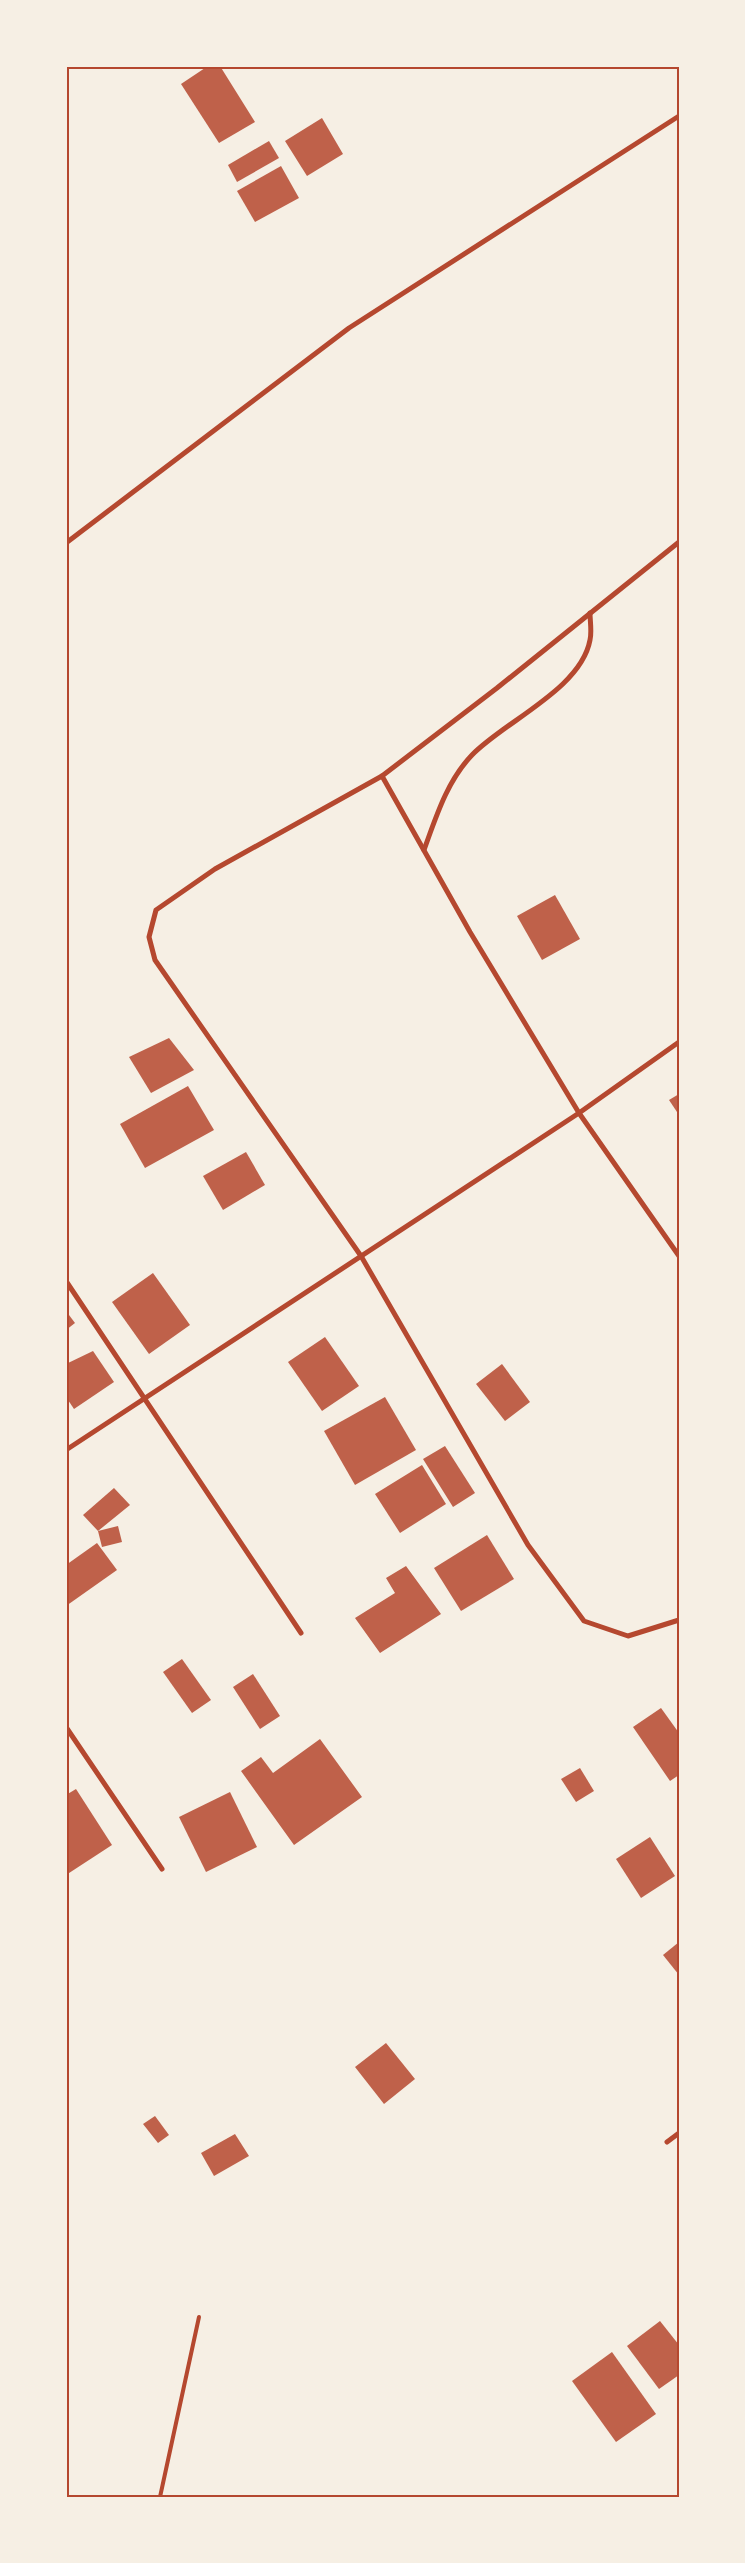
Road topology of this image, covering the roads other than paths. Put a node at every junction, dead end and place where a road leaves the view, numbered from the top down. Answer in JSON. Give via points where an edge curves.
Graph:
{"nodes":[{"id":1,"x":679,"y":116,"type":"edge"},
{"id":2,"x":679,"y":542,"type":"edge"},
{"id":3,"x":66,"y":543,"type":"edge"},
{"id":4,"x":590,"y":613,"type":"junction"},
{"id":5,"x":382,"y":776,"type":"junction"},
{"id":6,"x":424,"y":850,"type":"junction"},
{"id":7,"x":679,"y":1042,"type":"edge"},
{"id":8,"x":579,"y":1113,"type":"junction"},
{"id":9,"x":361,"y":1256,"type":"junction"},
{"id":10,"x":679,"y":1256,"type":"edge"},
{"id":11,"x":66,"y":1280,"type":"edge"},
{"id":12,"x":146,"y":1398,"type":"junction"},
{"id":13,"x":66,"y":1450,"type":"edge"},
{"id":14,"x":679,"y":1620,"type":"edge"},
{"id":15,"x":301,"y":1633,"type":"dead end"},
{"id":16,"x":66,"y":1727,"type":"edge"},
{"id":17,"x":162,"y":1869,"type":"dead end"},
{"id":18,"x":679,"y":2133,"type":"edge"},
{"id":19,"x":666,"y":2142,"type":"dead end"},
{"id":20,"x":199,"y":2317,"type":"dead end"},
{"id":21,"x":160,"y":2497,"type":"edge"}],
"edges":[{"from":1,"to":3,"type":"street","via":[[349,328]]},
{"from":2,"to":4,"type":"street"},
{"from":4,"to":5,"type":"street"},
{"from":4,"to":6,"type":"street","via":[[590,640],[570,678],[470,756],[445,795]]},
{"from":5,"to":6,"type":"street"},
{"from":5,"to":9,"type":"street","via":[[215,869],[156,910],[149,937],[155,960]]},
{"from":6,"to":8,"type":"street"},
{"from":7,"to":8,"type":"street"},
{"from":8,"to":9,"type":"street"},
{"from":8,"to":10,"type":"street"},
{"from":9,"to":12,"type":"street"},
{"from":9,"to":14,"type":"street","via":[[528,1545],[584,1621],[628,1636]]},
{"from":11,"to":12,"type":"street"},
{"from":12,"to":13,"type":"street"},
{"from":12,"to":15,"type":"street"},
{"from":16,"to":17,"type":"street"},
{"from":18,"to":19,"type":"street"},
{"from":20,"to":21,"type":"lane"}]}
